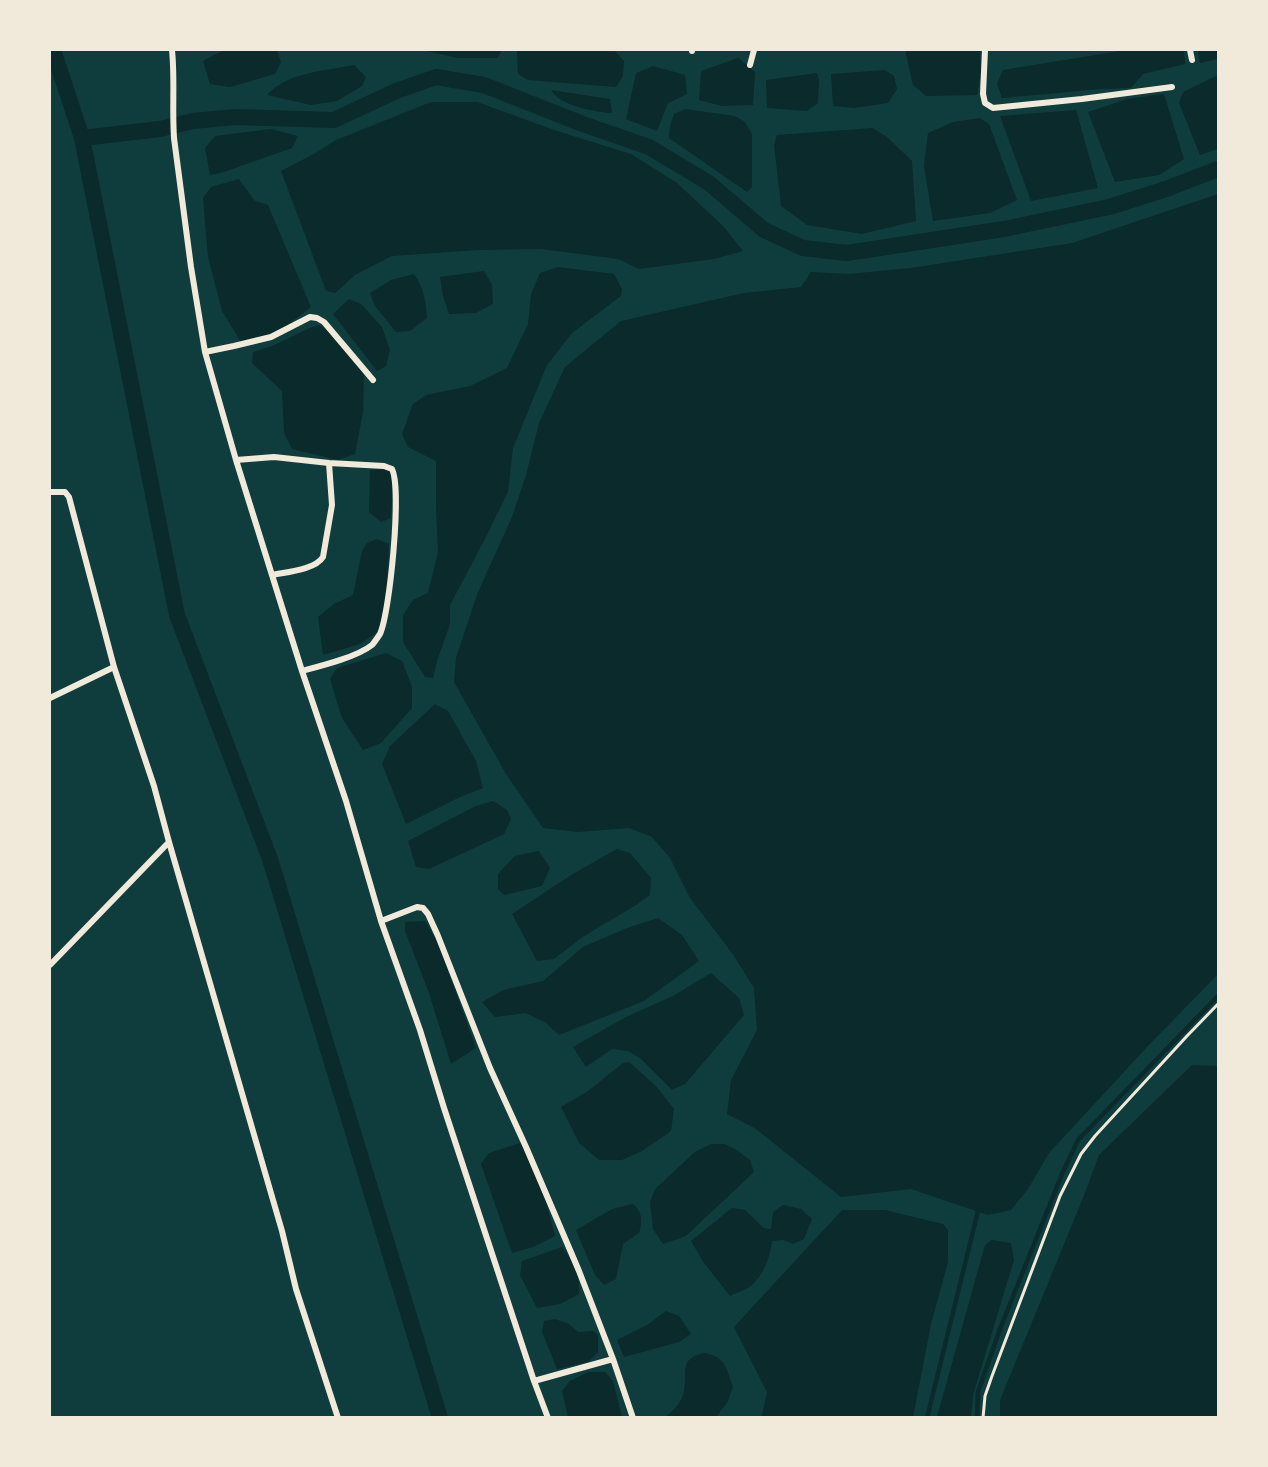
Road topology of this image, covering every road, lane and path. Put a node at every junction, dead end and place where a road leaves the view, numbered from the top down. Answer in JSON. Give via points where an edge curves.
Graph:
{"nodes":[{"id":1,"x":172,"y":50,"type":"edge"},
{"id":2,"x":754,"y":50,"type":"edge"},
{"id":3,"x":985,"y":50,"type":"edge"},
{"id":4,"x":1190,"y":50,"type":"edge"},
{"id":5,"x":1192,"y":60,"type":"dead end"},
{"id":6,"x":750,"y":65,"type":"dead end"},
{"id":7,"x":1172,"y":87,"type":"dead end"},
{"id":8,"x":205,"y":352,"type":"junction"},
{"id":9,"x":373,"y":380,"type":"dead end"},
{"id":10,"x":236,"y":460,"type":"junction"},
{"id":11,"x":329,"y":463,"type":"junction"},
{"id":12,"x":50,"y":492,"type":"edge"},
{"id":13,"x":272,"y":575,"type":"junction"},
{"id":14,"x":114,"y":667,"type":"junction"},
{"id":15,"x":302,"y":671,"type":"junction"},
{"id":16,"x":50,"y":698,"type":"edge"},
{"id":17,"x":169,"y":842,"type":"junction"},
{"id":18,"x":381,"y":921,"type":"junction"},
{"id":19,"x":50,"y":965,"type":"edge"},
{"id":20,"x":1218,"y":1004,"type":"edge"},
{"id":21,"x":613,"y":1359,"type":"junction"},
{"id":22,"x":534,"y":1381,"type":"junction"},
{"id":23,"x":338,"y":1418,"type":"edge"},
{"id":24,"x":548,"y":1418,"type":"edge"},
{"id":25,"x":633,"y":1418,"type":"edge"},
{"id":26,"x":983,"y":1418,"type":"edge"}],
"edges":[{"from":1,"to":8,"type":"street","via":[[174,138]]},
{"from":2,"to":6,"type":"street"},
{"from":3,"to":7,"type":"street","via":[[983,94],[985,103],[993,108]]},
{"from":4,"to":5,"type":"street"},
{"from":8,"to":9,"type":"street","via":[[272,337],[310,317],[317,318]]},
{"from":8,"to":10,"type":"street"},
{"from":10,"to":11,"type":"street","via":[[274,457]]},
{"from":10,"to":13,"type":"street"},
{"from":11,"to":13,"type":"street","via":[[332,505],[323,557],[311,567]]},
{"from":11,"to":15,"type":"street","via":[[384,466],[395,475],[389,594],[380,634],[372,645]]},
{"from":12,"to":14,"type":"street","via":[[65,492],[69,497]]},
{"from":13,"to":15,"type":"street"},
{"from":14,"to":16,"type":"street"},
{"from":14,"to":17,"type":"street"},
{"from":15,"to":18,"type":"street"},
{"from":17,"to":19,"type":"street"},
{"from":17,"to":23,"type":"street","via":[[296,1289]]},
{"from":18,"to":21,"type":"street","via":[[417,907],[428,914]]},
{"from":18,"to":22,"type":"street"},
{"from":20,"to":26,"type":"path","via":[[1081,1154],[1060,1196],[992,1376]]},
{"from":21,"to":22,"type":"street"},
{"from":21,"to":25,"type":"street"},
{"from":22,"to":24,"type":"street"}]}
